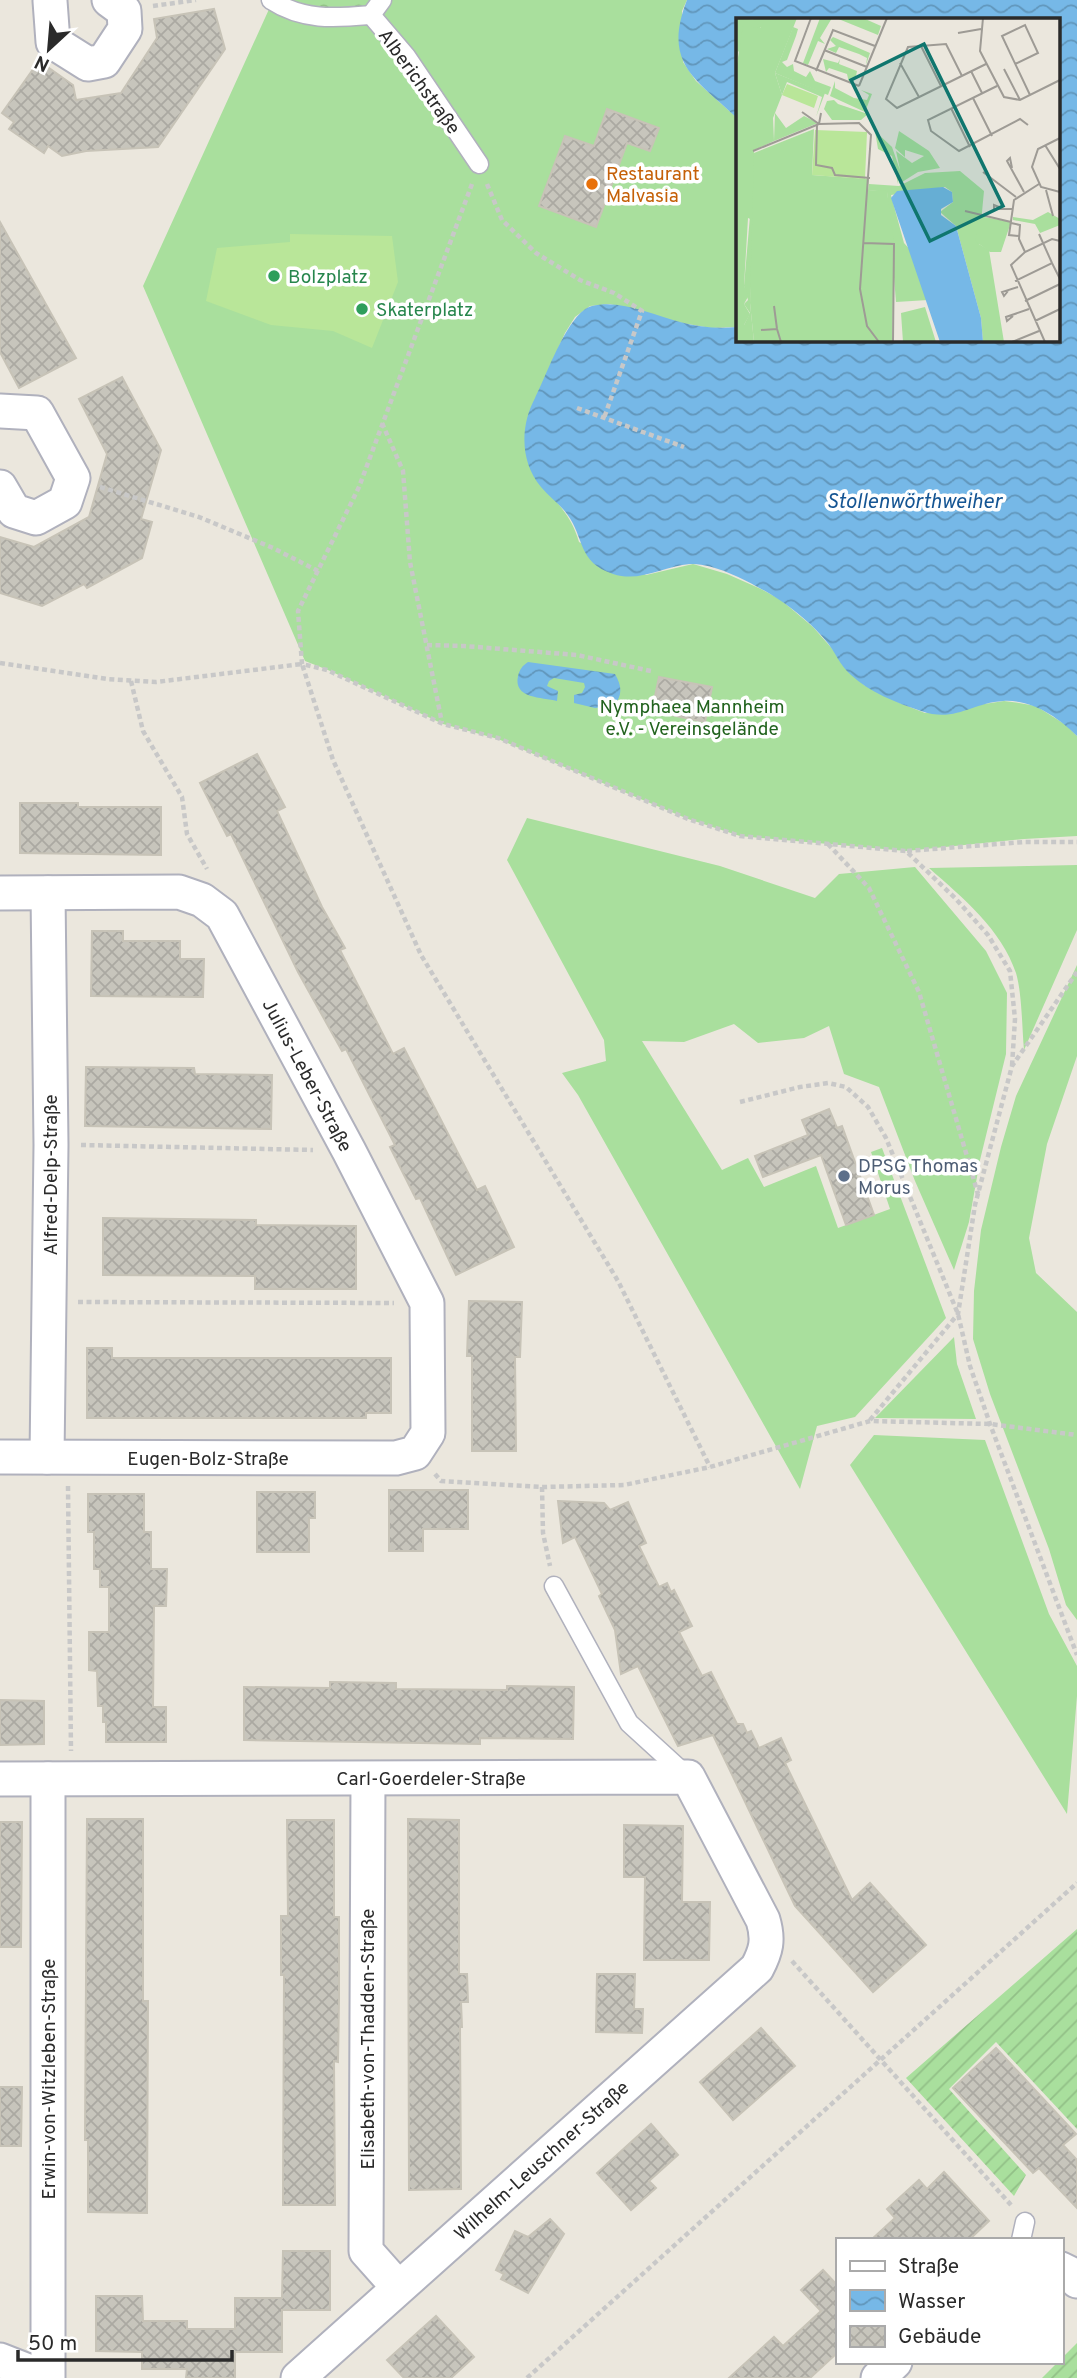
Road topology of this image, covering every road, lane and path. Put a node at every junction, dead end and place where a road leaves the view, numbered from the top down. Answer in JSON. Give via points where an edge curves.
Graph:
{"nodes":[{"id":1,"x":50,"y":0,"type":"edge"},
{"id":2,"x":196,"y":0,"type":"edge"},
{"id":3,"x":271,"y":0,"type":"edge"},
{"id":4,"x":382,"y":0,"type":"edge"},
{"id":5,"x":117,"y":5,"type":"edge"},
{"id":6,"x":371,"y":15,"type":"junction"},
{"id":7,"x":480,"y":164,"type":"junction"},
{"id":8,"x":577,"y":408,"type":"dead end"},
{"id":9,"x":0,"y":411,"type":"edge"},
{"id":10,"x":604,"y":418,"type":"junction"},
{"id":11,"x":382,"y":423,"type":"junction"},
{"id":12,"x":684,"y":447,"type":"dead end"},
{"id":13,"x":73,"y":478,"type":"junction"},
{"id":14,"x":0,"y":487,"type":"edge"},
{"id":15,"x":318,"y":570,"type":"junction"},
{"id":16,"x":427,"y":645,"type":"junction"},
{"id":17,"x":0,"y":663,"type":"edge"},
{"id":18,"x":302,"y":664,"type":"junction"},
{"id":19,"x":651,"y":671,"type":"dead end"},
{"id":20,"x":131,"y":681,"type":"junction"},
{"id":21,"x":443,"y":724,"type":"junction"},
{"id":22,"x":1077,"y":842,"type":"edge"},
{"id":23,"x":828,"y":844,"type":"junction"},
{"id":24,"x":906,"y":851,"type":"junction"},
{"id":25,"x":0,"y":893,"type":"edge"},
{"id":26,"x":48,"y":893,"type":"junction"},
{"id":27,"x":202,"y":901,"type":"junction"},
{"id":28,"x":1077,"y":972,"type":"edge"},
{"id":29,"x":1012,"y":1066,"type":"junction"},
{"id":30,"x":740,"y":1102,"type":"dead end"},
{"id":31,"x":51,"y":1145,"type":"junction"},
{"id":32,"x":349,"y":1151,"type":"junction"},
{"id":33,"x":978,"y":1195,"type":"junction"},
{"id":34,"x":48,"y":1302,"type":"junction"},
{"id":35,"x":427,"y":1303,"type":"junction"},
{"id":36,"x":958,"y":1314,"type":"junction"},
{"id":37,"x":870,"y":1420,"type":"junction"},
{"id":38,"x":990,"y":1424,"type":"junction"},
{"id":39,"x":1077,"y":1435,"type":"edge"},
{"id":40,"x":415,"y":1452,"type":"junction"},
{"id":41,"x":0,"y":1457,"type":"edge"},
{"id":42,"x":57,"y":1457,"type":"junction"},
{"id":43,"x":710,"y":1467,"type":"junction"},
{"id":44,"x":542,"y":1487,"type":"junction"},
{"id":45,"x":554,"y":1586,"type":"joint"},
{"id":46,"x":1077,"y":1653,"type":"edge"},
{"id":47,"x":688,"y":1777,"type":"junction"},
{"id":48,"x":0,"y":1779,"type":"edge"},
{"id":49,"x":60,"y":1779,"type":"junction"},
{"id":50,"x":368,"y":1779,"type":"junction"},
{"id":51,"x":1077,"y":1883,"type":"edge"},
{"id":52,"x":767,"y":1933,"type":"junction"},
{"id":53,"x":880,"y":2059,"type":"junction"},
{"id":54,"x":1025,"y":2222,"type":"joint"},
{"id":55,"x":1021,"y":2238,"type":"edge"},
{"id":56,"x":1063,"y":2270,"type":"edge"},
{"id":57,"x":1077,"y":2281,"type":"edge"},
{"id":58,"x":398,"y":2287,"type":"junction"},
{"id":59,"x":0,"y":2360,"type":"edge"},
{"id":60,"x":893,"y":2364,"type":"edge"},
{"id":61,"x":47,"y":2378,"type":"edge"},
{"id":62,"x":298,"y":2378,"type":"edge"},
{"id":63,"x":527,"y":2378,"type":"edge"},
{"id":64,"x":878,"y":2378,"type":"edge"}],
"edges":[{"from":1,"to":5,"type":"street","via":[[53,42],[88,64],[104,61],[125,29]]},
{"from":2,"to":5,"type":"path"},
{"from":3,"to":6,"type":"lane","name":"Alberichstraße","via":[[296,14],[321,18]]},
{"from":4,"to":6,"type":"lane"},
{"from":6,"to":7,"type":"lane","name":"Alberichstraße"},
{"from":7,"to":10,"type":"path","via":[[498,211],[517,237],[558,268],[642,311]]},
{"from":7,"to":11,"type":"path"},
{"from":8,"to":10,"type":"path"},
{"from":9,"to":13,"type":"street","via":[[37,413]]},
{"from":10,"to":12,"type":"path"},
{"from":11,"to":15,"type":"path","via":[[359,486]]},
{"from":11,"to":16,"type":"path","via":[[403,471],[410,562]]},
{"from":13,"to":14,"type":"street","via":[[65,502],[36,518],[14,511]]},
{"from":13,"to":15,"type":"path","via":[[199,517]]},
{"from":15,"to":18,"type":"path","via":[[298,611]]},
{"from":16,"to":19,"type":"path","via":[[577,655]]},
{"from":16,"to":21,"type":"path"},
{"from":17,"to":20,"type":"path"},
{"from":18,"to":20,"type":"path"},
{"from":18,"to":21,"type":"path","via":[[327,670]]},
{"from":18,"to":43,"type":"path","via":[[333,760],[421,954],[618,1282]]},
{"from":20,"to":27,"type":"path","via":[[143,730],[182,797],[187,834],[211,876]]},
{"from":21,"to":23,"type":"path","via":[[498,738],[688,819],[740,836]]},
{"from":22,"to":24,"type":"path"},
{"from":23,"to":24,"type":"path"},
{"from":23,"to":33,"type":"path","via":[[869,888],[919,992]]},
{"from":24,"to":29,"type":"path","via":[[988,935],[1010,971],[1015,1019]]},
{"from":25,"to":26,"type":"street","name":"Julius-Leber-Straße"},
{"from":26,"to":27,"type":"street","name":"Julius-Leber-Straße","via":[[179,892]]},
{"from":26,"to":31,"type":"street","name":"Alfred-Delp-Straße"},
{"from":27,"to":32,"type":"street","name":"Julius-Leber-Straße","via":[[222,915]]},
{"from":28,"to":29,"type":"path"},
{"from":29,"to":33,"type":"path"},
{"from":30,"to":36,"type":"path","via":[[828,1083],[846,1087],[868,1107],[886,1138]]},
{"from":31,"to":32,"type":"path"},
{"from":31,"to":34,"type":"street","name":"Alfred-Delp-Straße"},
{"from":32,"to":35,"type":"street","name":"Julius-Leber-Straße"},
{"from":33,"to":36,"type":"path"},
{"from":34,"to":35,"type":"path"},
{"from":34,"to":42,"type":"street","name":"Alfred-Delp-Straße"},
{"from":35,"to":40,"type":"street","name":"Julius-Leber-Straße","via":[[428,1433]]},
{"from":36,"to":37,"type":"path"},
{"from":36,"to":38,"type":"path"},
{"from":37,"to":38,"type":"path"},
{"from":37,"to":43,"type":"path"},
{"from":38,"to":39,"type":"path"},
{"from":38,"to":46,"type":"path"},
{"from":40,"to":42,"type":"street","name":"Eugen-Bolz-Straße","via":[[396,1458]]},
{"from":40,"to":44,"type":"path","via":[[441,1481]]},
{"from":41,"to":42,"type":"street","name":"Eugen-Bolz-Straße"},
{"from":42,"to":49,"type":"path"},
{"from":43,"to":44,"type":"path","via":[[624,1485]]},
{"from":44,"to":45,"type":"path","via":[[543,1533]]},
{"from":45,"to":47,"type":"lane","via":[[629,1723]]},
{"from":47,"to":50,"type":"street","name":"Carl-Goerdeler-Straße"},
{"from":47,"to":52,"type":"street"},
{"from":48,"to":49,"type":"street","name":"Carl-Goerdeler-Straße"},
{"from":49,"to":50,"type":"street","name":"Carl-Goerdeler-Straße"},
{"from":49,"to":61,"type":"street","name":"Erwin-von-Witzleben-Straße"},
{"from":50,"to":58,"type":"street","name":"Elisabeth-von-Thadden-Straße","via":[[366,2251]]},
{"from":51,"to":53,"type":"path"},
{"from":52,"to":53,"type":"path"},
{"from":52,"to":58,"type":"street","name":"Wilhelm-Leuschner-Straße","via":[[766,1951],[757,1968]]},
{"from":53,"to":54,"type":"path"},
{"from":53,"to":63,"type":"path"},
{"from":54,"to":55,"type":"lane"},
{"from":56,"to":57,"type":"street"},
{"from":58,"to":62,"type":"street","name":"Wilhelm-Leuschner-Straße"},
{"from":59,"to":61,"type":"street"},
{"from":60,"to":64,"type":"street"}]}
